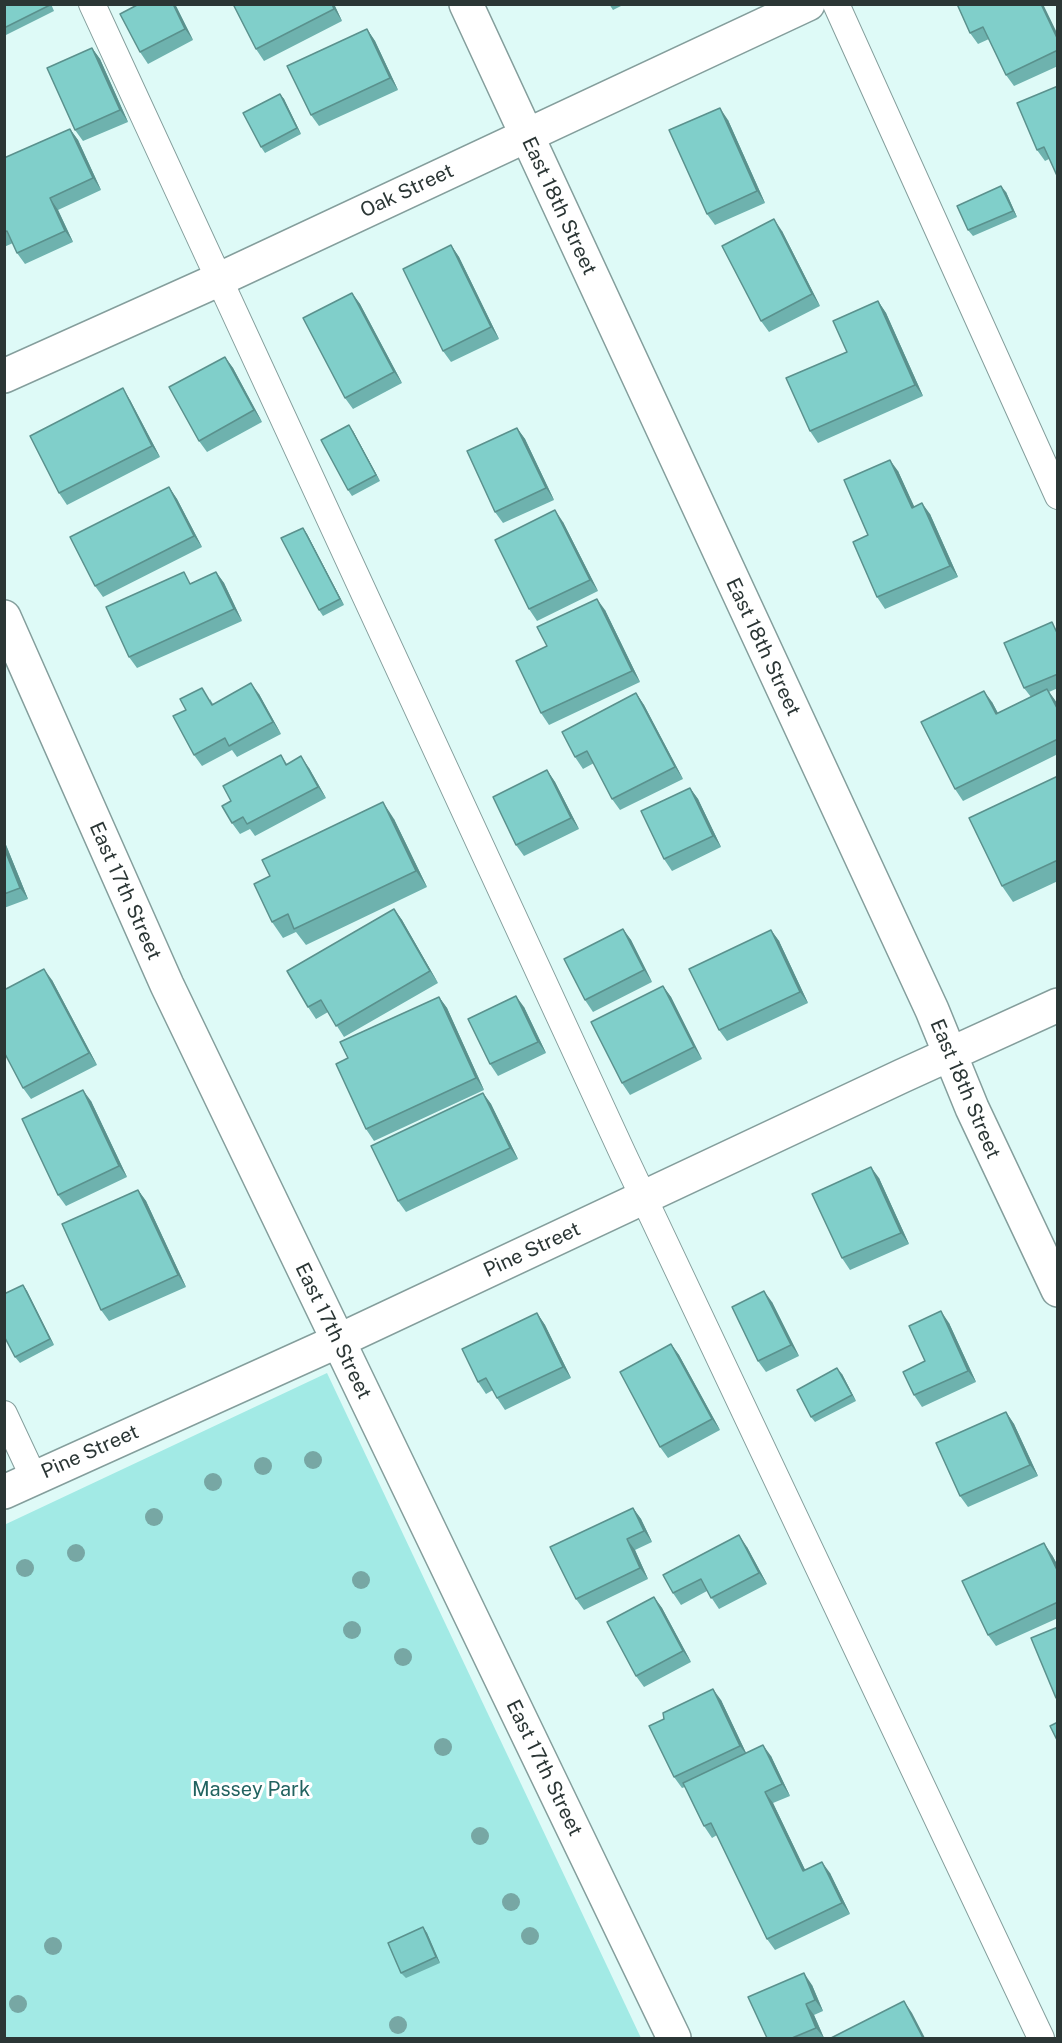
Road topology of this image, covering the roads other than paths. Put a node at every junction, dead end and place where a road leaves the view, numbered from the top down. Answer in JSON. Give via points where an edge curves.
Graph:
{"nodes":[{"id":1,"x":92,"y":4,"type":"edge"},
{"id":2,"x":466,"y":4,"type":"edge"},
{"id":3,"x":808,"y":4,"type":"edge"},
{"id":4,"x":836,"y":4,"type":"edge"},
{"id":5,"x":527,"y":136,"type":"junction"},
{"id":6,"x":220,"y":279,"type":"junction"},
{"id":7,"x":4,"y":376,"type":"edge"},
{"id":8,"x":1058,"y":496,"type":"edge"},
{"id":9,"x":4,"y":617,"type":"edge"},
{"id":10,"x":1058,"y":1005,"type":"edge"},
{"id":11,"x":949,"y":1055,"type":"junction"},
{"id":12,"x":644,"y":1197,"type":"junction"},
{"id":13,"x":1058,"y":1290,"type":"edge"},
{"id":14,"x":338,"y":1341,"type":"junction"},
{"id":15,"x":4,"y":1414,"type":"edge"},
{"id":16,"x":34,"y":1478,"type":"junction"},
{"id":17,"x":4,"y":1492,"type":"edge"},
{"id":18,"x":674,"y":2038,"type":"edge"},
{"id":19,"x":1041,"y":2038,"type":"edge"}],
"edges":[{"from":1,"to":6,"type":"lane"},
{"from":2,"to":5,"type":"street","name":"East 18th Street"},
{"from":3,"to":5,"type":"street","name":"Oak Street"},
{"from":4,"to":8,"type":"lane"},
{"from":5,"to":6,"type":"street","name":"Oak Street"},
{"from":5,"to":11,"type":"street","name":"East 18th Street","via":[[932,1010]]},
{"from":6,"to":7,"type":"street","name":"Oak Street"},
{"from":6,"to":12,"type":"lane"},
{"from":9,"to":14,"type":"street","name":"East 17th Street","via":[[167,985]]},
{"from":10,"to":11,"type":"street","name":"Pine Street"},
{"from":11,"to":12,"type":"street","name":"Pine Street"},
{"from":11,"to":13,"type":"street","name":"East 18th Street"},
{"from":12,"to":14,"type":"street","name":"Pine Street"},
{"from":12,"to":19,"type":"lane"},
{"from":14,"to":16,"type":"street","name":"Pine Street"},
{"from":14,"to":18,"type":"street","name":"East 17th Street"},
{"from":15,"to":16,"type":"lane"},
{"from":16,"to":17,"type":"street","name":"Pine Street"}]}
